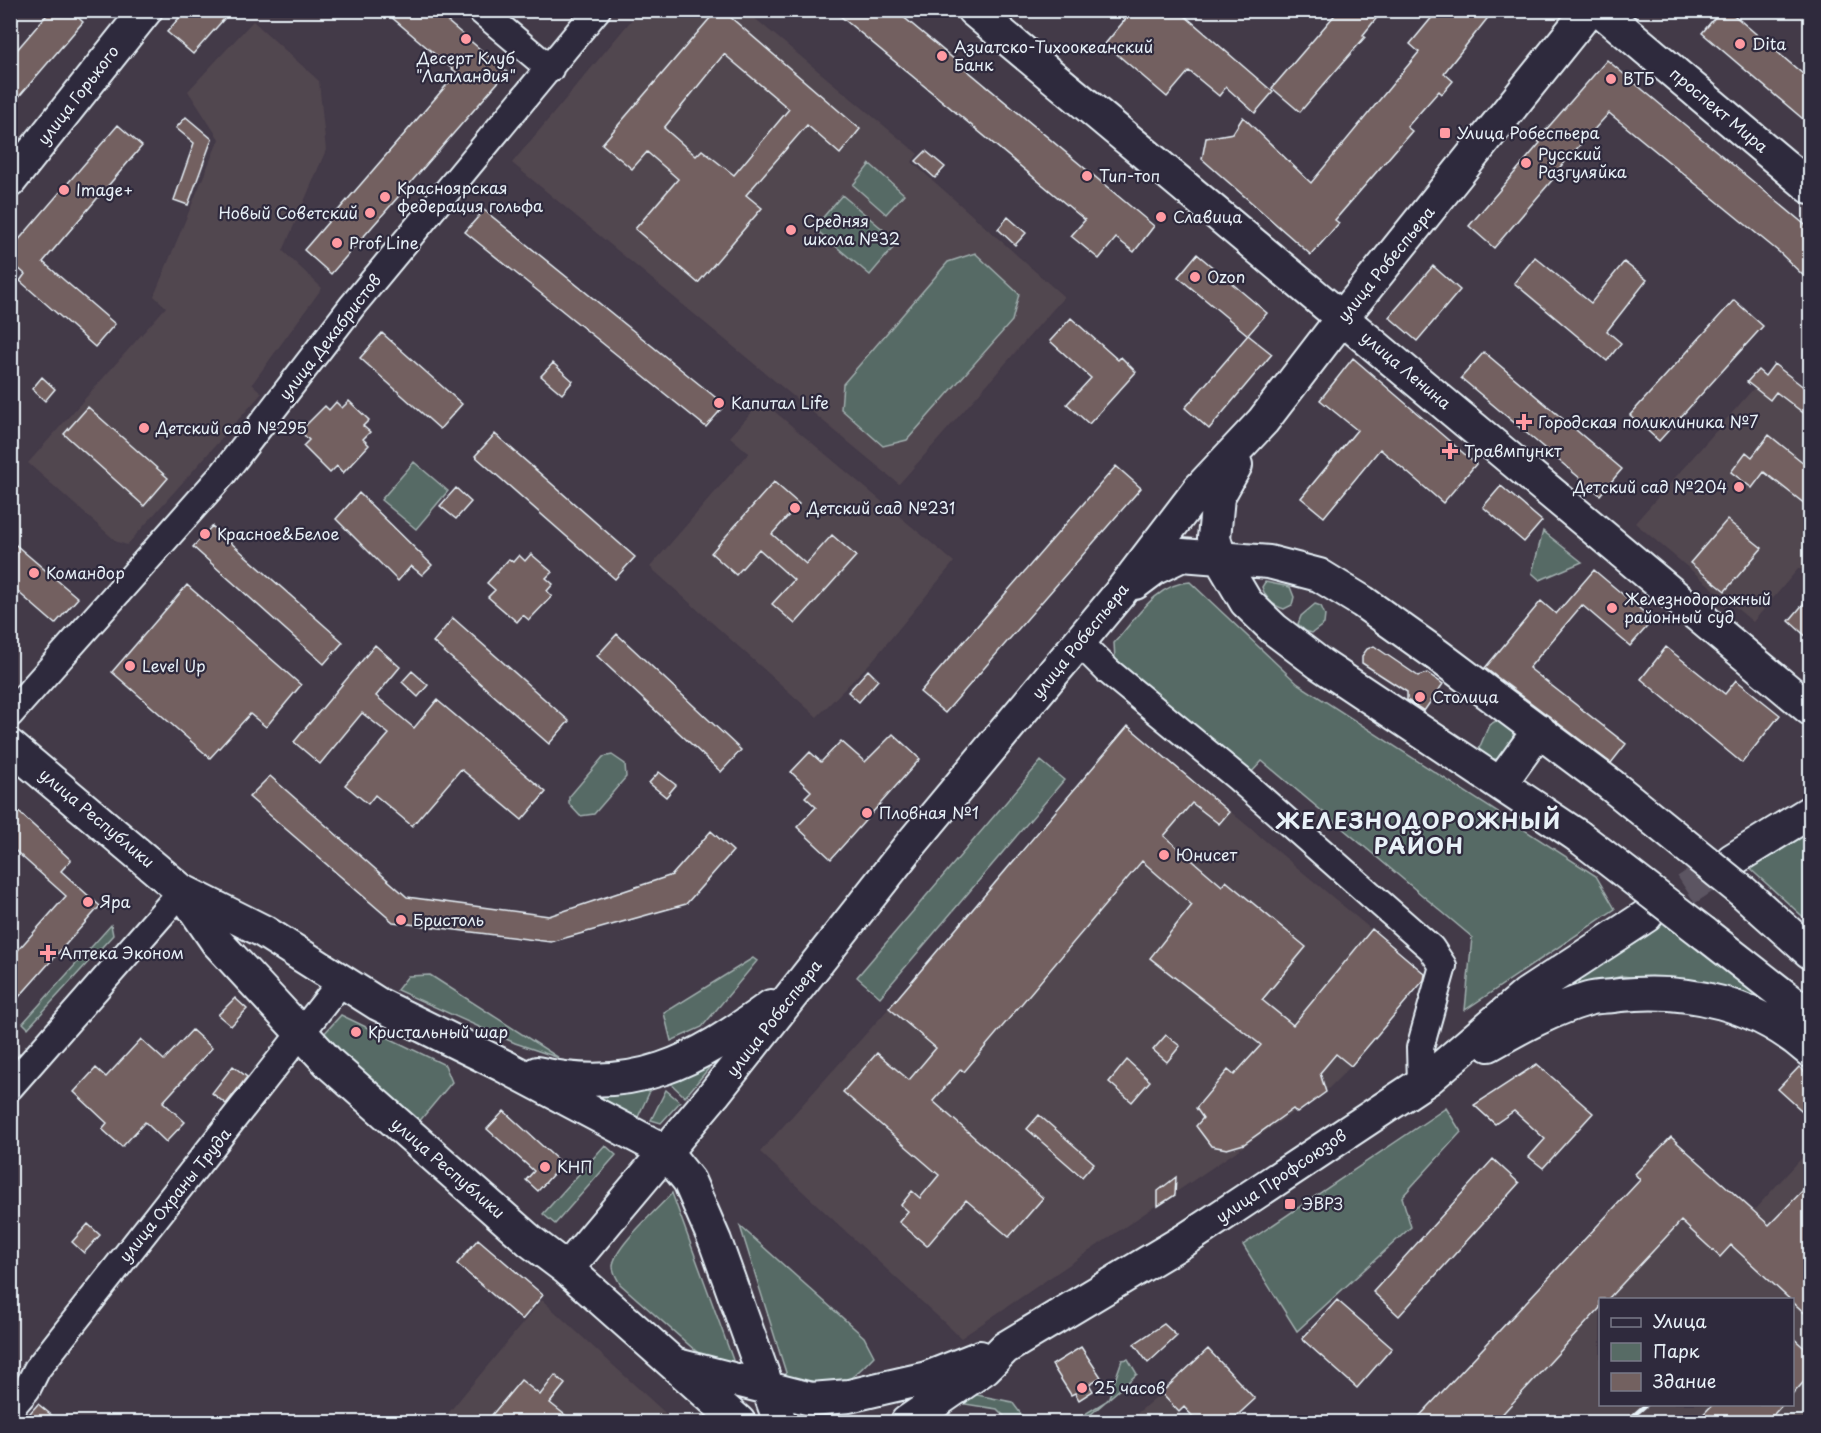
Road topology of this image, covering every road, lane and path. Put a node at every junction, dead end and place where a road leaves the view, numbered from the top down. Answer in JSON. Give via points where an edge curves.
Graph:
{"nodes":[{"id":1,"x":146,"y":10,"type":"edge"},
{"id":2,"x":480,"y":10,"type":"edge"},
{"id":3,"x":597,"y":10,"type":"edge"},
{"id":4,"x":973,"y":10,"type":"edge"},
{"id":5,"x":1589,"y":10,"type":"edge"},
{"id":6,"x":1600,"y":10,"type":"edge"},
{"id":7,"x":550,"y":69,"type":"junction"},
{"id":8,"x":10,"y":181,"type":"edge"},
{"id":9,"x":1810,"y":187,"type":"edge"},
{"id":10,"x":1342,"y":318,"type":"junction"},
{"id":11,"x":1263,"y":421,"type":"junction"},
{"id":12,"x":1220,"y":558,"type":"junction"},
{"id":13,"x":1119,"y":594,"type":"junction"},
{"id":14,"x":1079,"y":642,"type":"junction"},
{"id":15,"x":1810,"y":709,"type":"edge"},
{"id":16,"x":10,"y":714,"type":"edge"},
{"id":17,"x":1539,"y":730,"type":"junction"},
{"id":18,"x":10,"y":746,"type":"edge"},
{"id":19,"x":1500,"y":784,"type":"junction"},
{"id":20,"x":1810,"y":812,"type":"edge"},
{"id":21,"x":1732,"y":860,"type":"tunnel mouth"},
{"id":22,"x":182,"y":891,"type":"junction"},
{"id":23,"x":1646,"y":916,"type":"tunnel mouth"},
{"id":24,"x":1810,"y":952,"type":"edge"},
{"id":25,"x":803,"y":981,"type":"junction"},
{"id":26,"x":341,"y":982,"type":"junction"},
{"id":27,"x":1810,"y":1016,"type":"edge"},
{"id":28,"x":301,"y":1032,"type":"junction"},
{"id":29,"x":1810,"y":1051,"type":"edge"},
{"id":30,"x":504,"y":1066,"type":"junction"},
{"id":31,"x":1424,"y":1081,"type":"junction"},
{"id":32,"x":10,"y":1087,"type":"edge"},
{"id":33,"x":665,"y":1151,"type":"junction"},
{"id":34,"x":567,"y":1269,"type":"junction"},
{"id":35,"x":1005,"y":1348,"type":"junction"},
{"id":36,"x":676,"y":1365,"type":"junction"},
{"id":37,"x":768,"y":1386,"type":"junction"},
{"id":38,"x":10,"y":1409,"type":"edge"},
{"id":39,"x":739,"y":1422,"type":"edge"},
{"id":40,"x":780,"y":1422,"type":"edge"},
{"id":41,"x":908,"y":1422,"type":"edge"}],
"edges":[{"from":1,"to":8,"type":"main road","name":"улица Горького"},
{"from":2,"to":7,"type":"street"},
{"from":3,"to":7,"type":"street","name":"улица Декабристов"},
{"from":4,"to":10,"type":"main road","name":"улица Ленина"},
{"from":5,"to":10,"type":"main road","name":"улица Робеспьера"},
{"from":6,"to":9,"type":"main road","name":"проспект Мира"},
{"from":7,"to":16,"type":"street","name":"улица Декабристов","via":[[353,305],[223,474]]},
{"from":10,"to":11,"type":"main road","name":"улица Робеспьера"},
{"from":10,"to":15,"type":"main road","name":"улица Ленина"},
{"from":11,"to":12,"type":"main road","via":[[1218,497],[1214,538]]},
{"from":11,"to":13,"type":"main road","name":"улица Робеспьера","via":[[1200,488]]},
{"from":12,"to":13,"type":"main road","via":[[1182,555],[1155,568]]},
{"from":12,"to":17,"type":"main road","via":[[1269,562],[1319,575],[1373,609]]},
{"from":12,"to":19,"type":"main road","via":[[1246,602],[1274,629]]},
{"from":13,"to":14,"type":"main road","name":"улица Робеспьера"},
{"from":14,"to":25,"type":"main road","name":"улица Робеспьера"},
{"from":14,"to":31,"type":"street","via":[[1431,948],[1443,966],[1420,1048]]},
{"from":17,"to":19,"type":"main road"},
{"from":17,"to":24,"type":"main road","bridge":true,"via":[[1686,844]]},
{"from":18,"to":22,"type":"main road","name":"улица Республики"},
{"from":19,"to":27,"type":"main road","bridge":true,"via":[[1578,836]]},
{"from":20,"to":21,"type":"main road"},
{"from":22,"to":26,"type":"main road","name":"улица Республики","via":[[263,931]]},
{"from":22,"to":28,"type":"main road","name":"улица Республики","via":[[217,942]]},
{"from":22,"to":32,"type":"street"},
{"from":23,"to":31,"type":"main road","name":"улица Профсоюзов","via":[[1527,994]]},
{"from":25,"to":30,"type":"main road","via":[[732,1034],[658,1072],[636,1077],[568,1080]]},
{"from":25,"to":33,"type":"main road","name":"улица Робеспьера"},
{"from":26,"to":28,"type":"street","name":"улица Охраны Труда"},
{"from":26,"to":30,"type":"main road","name":"улица Республики"},
{"from":28,"to":34,"type":"main road","name":"улица Республики","via":[[330,1064],[530,1241]]},
{"from":28,"to":38,"type":"street","name":"улица Охраны Труда","via":[[37,1369]]},
{"from":29,"to":31,"type":"main road","via":[[1768,1020],[1723,1002],[1655,992],[1589,999],[1527,1024]]},
{"from":30,"to":33,"type":"main road","name":"улица Республики"},
{"from":31,"to":35,"type":"main road","name":"улица Профсоюзов","via":[[1185,1240]]},
{"from":33,"to":34,"type":"main road","name":"улица Робеспьера"},
{"from":33,"to":37,"type":"main road","via":[[689,1181],[704,1213]]},
{"from":34,"to":36,"type":"main road","name":"улица Республики"},
{"from":35,"to":37,"type":"main road","via":[[927,1378],[849,1396],[811,1399]]},
{"from":35,"to":41,"type":"main road","name":"улица Профсоюзов","via":[[985,1368]]},
{"from":36,"to":37,"type":"main road"},
{"from":36,"to":39,"type":"main road","name":"улица Республики"},
{"from":37,"to":40,"type":"main road"}]}
